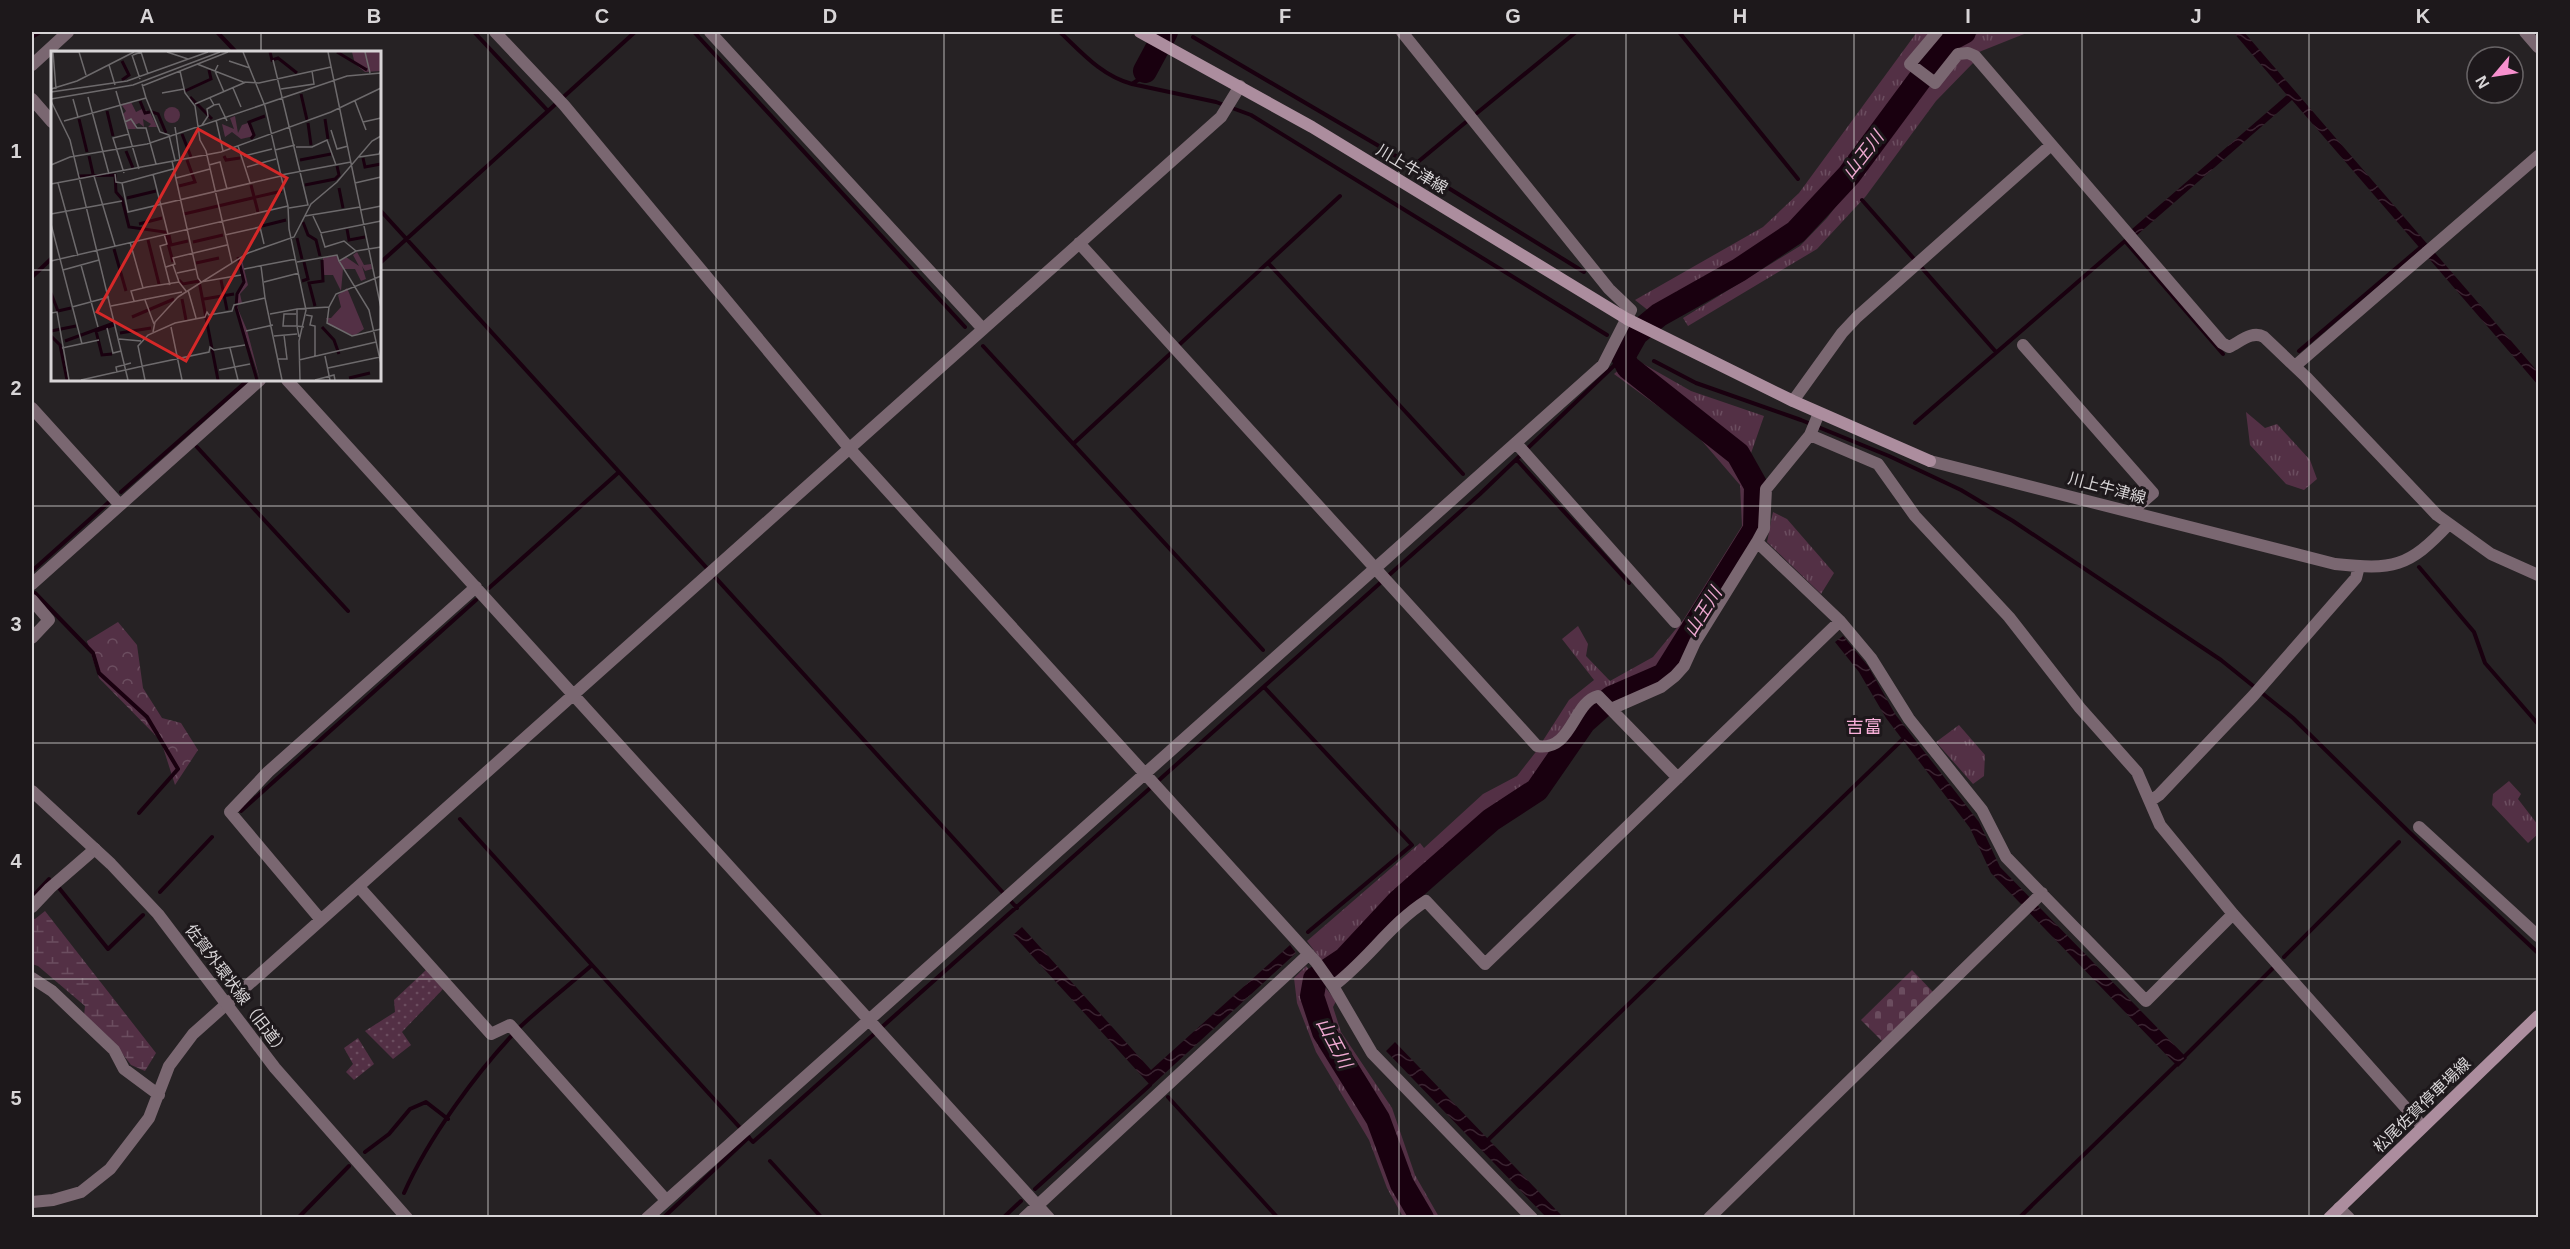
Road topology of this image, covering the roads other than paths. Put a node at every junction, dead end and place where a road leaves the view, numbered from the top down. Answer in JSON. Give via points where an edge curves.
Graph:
{"nodes":[{"id":1,"x":68,"y":32,"type":"edge"},
{"id":2,"x":495,"y":32,"type":"edge"},
{"id":3,"x":710,"y":32,"type":"edge"},
{"id":4,"x":1142,"y":32,"type":"edge"},
{"id":5,"x":1402,"y":32,"type":"edge"},
{"id":6,"x":1937,"y":32,"type":"edge"},
{"id":7,"x":2525,"y":32,"type":"edge"},
{"id":8,"x":2538,"y":47,"type":"edge"},
{"id":9,"x":32,"y":65,"type":"edge"},
{"id":10,"x":1240,"y":86,"type":"junction"},
{"id":11,"x":32,"y":99,"type":"edge"},
{"id":12,"x":51,"y":121,"type":"edge"},
{"id":13,"x":2051,"y":146,"type":"junction"},
{"id":14,"x":2538,"y":156,"type":"edge"},
{"id":15,"x":1079,"y":243,"type":"junction"},
{"id":16,"x":1627,"y":319,"type":"junction"},
{"id":17,"x":983,"y":329,"type":"junction"},
{"id":18,"x":2023,"y":345,"type":"dead end"},
{"id":19,"x":2295,"y":366,"type":"junction"},
{"id":20,"x":259,"y":381,"type":"edge"},
{"id":21,"x":288,"y":381,"type":"edge"},
{"id":22,"x":1792,"y":401,"type":"junction"},
{"id":23,"x":32,"y":408,"type":"edge"},
{"id":24,"x":1819,"y":413,"type":"junction"},
{"id":25,"x":1810,"y":435,"type":"junction"},
{"id":26,"x":1516,"y":443,"type":"junction"},
{"id":27,"x":849,"y":448,"type":"junction"},
{"id":28,"x":1930,"y":461,"type":"joint"},
{"id":29,"x":119,"y":504,"type":"junction"},
{"id":30,"x":2131,"y":512,"type":"junction"},
{"id":31,"x":2449,"y":524,"type":"junction"},
{"id":32,"x":1757,"y":542,"type":"junction"},
{"id":33,"x":2359,"y":566,"type":"junction"},
{"id":34,"x":1376,"y":568,"type":"junction"},
{"id":35,"x":2538,"y":575,"type":"edge"},
{"id":36,"x":32,"y":584,"type":"edge"},
{"id":37,"x":476,"y":587,"type":"junction"},
{"id":38,"x":32,"y":600,"type":"edge"},
{"id":39,"x":1840,"y":621,"type":"junction"},
{"id":40,"x":1675,"y":622,"type":"dead end"},
{"id":41,"x":32,"y":638,"type":"edge"},
{"id":42,"x":574,"y":695,"type":"junction"},
{"id":43,"x":1611,"y":709,"type":"junction"},
{"id":44,"x":1145,"y":774,"type":"junction"},
{"id":45,"x":1678,"y":778,"type":"junction"},
{"id":46,"x":32,"y":791,"type":"edge"},
{"id":47,"x":2150,"y":801,"type":"junction"},
{"id":48,"x":2419,"y":827,"type":"dead end"},
{"id":49,"x":94,"y":849,"type":"junction"},
{"id":50,"x":359,"y":887,"type":"junction"},
{"id":51,"x":2039,"y":896,"type":"junction"},
{"id":52,"x":32,"y":907,"type":"edge"},
{"id":53,"x":2233,"y":914,"type":"junction"},
{"id":54,"x":321,"y":920,"type":"junction"},
{"id":55,"x":2538,"y":936,"type":"edge"},
{"id":56,"x":1312,"y":958,"type":"junction"},
{"id":57,"x":32,"y":978,"type":"edge"},
{"id":58,"x":1333,"y":986,"type":"junction"},
{"id":59,"x":228,"y":1004,"type":"junction"},
{"id":60,"x":2538,"y":1016,"type":"edge"},
{"id":61,"x":869,"y":1019,"type":"junction"},
{"id":62,"x":159,"y":1095,"type":"junction"},
{"id":63,"x":2422,"y":1126,"type":"junction"},
{"id":64,"x":666,"y":1200,"type":"junction"},
{"id":65,"x":32,"y":1202,"type":"edge"},
{"id":66,"x":1037,"y":1205,"type":"junction"},
{"id":67,"x":2339,"y":1208,"type":"junction"},
{"id":68,"x":407,"y":1218,"type":"edge"},
{"id":69,"x":647,"y":1218,"type":"edge"},
{"id":70,"x":1024,"y":1218,"type":"edge"},
{"id":71,"x":1049,"y":1218,"type":"edge"},
{"id":72,"x":1532,"y":1218,"type":"edge"},
{"id":73,"x":1709,"y":1218,"type":"edge"},
{"id":74,"x":2329,"y":1218,"type":"edge"},
{"id":75,"x":2349,"y":1218,"type":"edge"}],
"edges":[{"from":1,"to":9,"type":"street"},
{"from":2,"to":27,"type":"street","via":[[564,105]]},
{"from":3,"to":17,"type":"street"},
{"from":4,"to":10,"type":"main road","name":"川上牛津線"},
{"from":5,"to":16,"type":"street","via":[[1630,310]]},
{"from":6,"to":13,"type":"street","via":[[1910,64],[1935,83],[1959,54],[1975,56]]},
{"from":7,"to":8,"type":"street"},
{"from":10,"to":15,"type":"street","via":[[1221,117]]},
{"from":10,"to":16,"type":"main road","name":"川上牛津線"},
{"from":11,"to":12,"type":"street"},
{"from":13,"to":19,"type":"street","via":[[2222,343],[2229,346],[2259,334]]},
{"from":13,"to":22,"type":"street","via":[[1857,317]]},
{"from":14,"to":19,"type":"street"},
{"from":15,"to":17,"type":"street"},
{"from":15,"to":34,"type":"street"},
{"from":16,"to":22,"type":"main road","name":"川上牛津線"},
{"from":16,"to":26,"type":"street","via":[[1603,365]]},
{"from":17,"to":27,"type":"street"},
{"from":18,"to":30,"type":"street","via":[[2153,492]]},
{"from":19,"to":31,"type":"street"},
{"from":20,"to":29,"type":"street"},
{"from":21,"to":37,"type":"street"},
{"from":22,"to":24,"type":"main road","name":"川上牛津線"},
{"from":23,"to":29,"type":"street"},
{"from":24,"to":25,"type":"street"},
{"from":24,"to":28,"type":"main road","name":"川上牛津線"},
{"from":25,"to":32,"type":"street","via":[[1766,489],[1764,529]]},
{"from":25,"to":47,"type":"street","via":[[1878,464],[1915,516],[2009,617],[2080,708],[2137,772]]},
{"from":26,"to":34,"type":"street"},
{"from":26,"to":40,"type":"street"},
{"from":27,"to":42,"type":"street"},
{"from":27,"to":44,"type":"street"},
{"from":28,"to":30,"type":"street","name":"川上牛津線"},
{"from":29,"to":36,"type":"street"},
{"from":30,"to":33,"type":"street","name":"川上牛津線","via":[[2335,564]]},
{"from":31,"to":33,"type":"street","name":"川上牛津線","via":[[2414,558],[2394,565]]},
{"from":31,"to":35,"type":"street","via":[[2491,554]]},
{"from":32,"to":39,"type":"street"},
{"from":32,"to":43,"type":"street","via":[[1684,666],[1661,687]]},
{"from":33,"to":47,"type":"street","via":[[2356,578],[2253,696]]},
{"from":34,"to":43,"type":"street","via":[[1537,746],[1561,740],[1590,699],[1598,696]]},
{"from":34,"to":44,"type":"street"},
{"from":37,"to":42,"type":"street"},
{"from":37,"to":54,"type":"street","via":[[268,772],[230,812]]},
{"from":38,"to":41,"type":"street","via":[[50,620]]},
{"from":39,"to":45,"type":"street"},
{"from":39,"to":51,"type":"street","via":[[1871,658],[1909,718],[1982,810],[2006,857]]},
{"from":42,"to":50,"type":"street"},
{"from":42,"to":61,"type":"street"},
{"from":43,"to":45,"type":"street"},
{"from":44,"to":56,"type":"street"},
{"from":44,"to":61,"type":"street"},
{"from":45,"to":58,"type":"street","via":[[1485,964],[1426,901],[1413,909],[1353,972]]},
{"from":46,"to":49,"type":"street","name":"佐賀外環状線（旧道）"},
{"from":47,"to":53,"type":"street","via":[[2160,825]]},
{"from":48,"to":55,"type":"street"},
{"from":49,"to":52,"type":"street"},
{"from":49,"to":59,"type":"street","name":"佐賀外環状線（旧道）","via":[[158,914]]},
{"from":50,"to":54,"type":"street"},
{"from":50,"to":64,"type":"street","via":[[491,1034],[510,1025]]},
{"from":51,"to":53,"type":"street","via":[[2146,1001]]},
{"from":51,"to":73,"type":"street"},
{"from":53,"to":63,"type":"street"},
{"from":54,"to":59,"type":"street"},
{"from":56,"to":58,"type":"street"},
{"from":56,"to":66,"type":"street"},
{"from":57,"to":62,"type":"street","via":[[52,991],[114,1050],[124,1069]]},
{"from":58,"to":72,"type":"street","via":[[1372,1053]]},
{"from":59,"to":62,"type":"street","via":[[193,1034],[169,1066]]},
{"from":59,"to":68,"type":"street","name":"佐賀外環状線（旧道）","via":[[275,1068]]},
{"from":60,"to":63,"type":"main road","name":"松尾佐賀停車場線"},
{"from":61,"to":64,"type":"street"},
{"from":61,"to":66,"type":"street"},
{"from":62,"to":65,"type":"street","via":[[149,1118],[110,1169],[81,1192]]},
{"from":63,"to":67,"type":"main road","name":"松尾佐賀停車場線"},
{"from":64,"to":69,"type":"street"},
{"from":66,"to":70,"type":"street"},
{"from":66,"to":71,"type":"street"},
{"from":67,"to":74,"type":"main road","name":"松尾佐賀停車場線"},
{"from":67,"to":75,"type":"street"}]}
